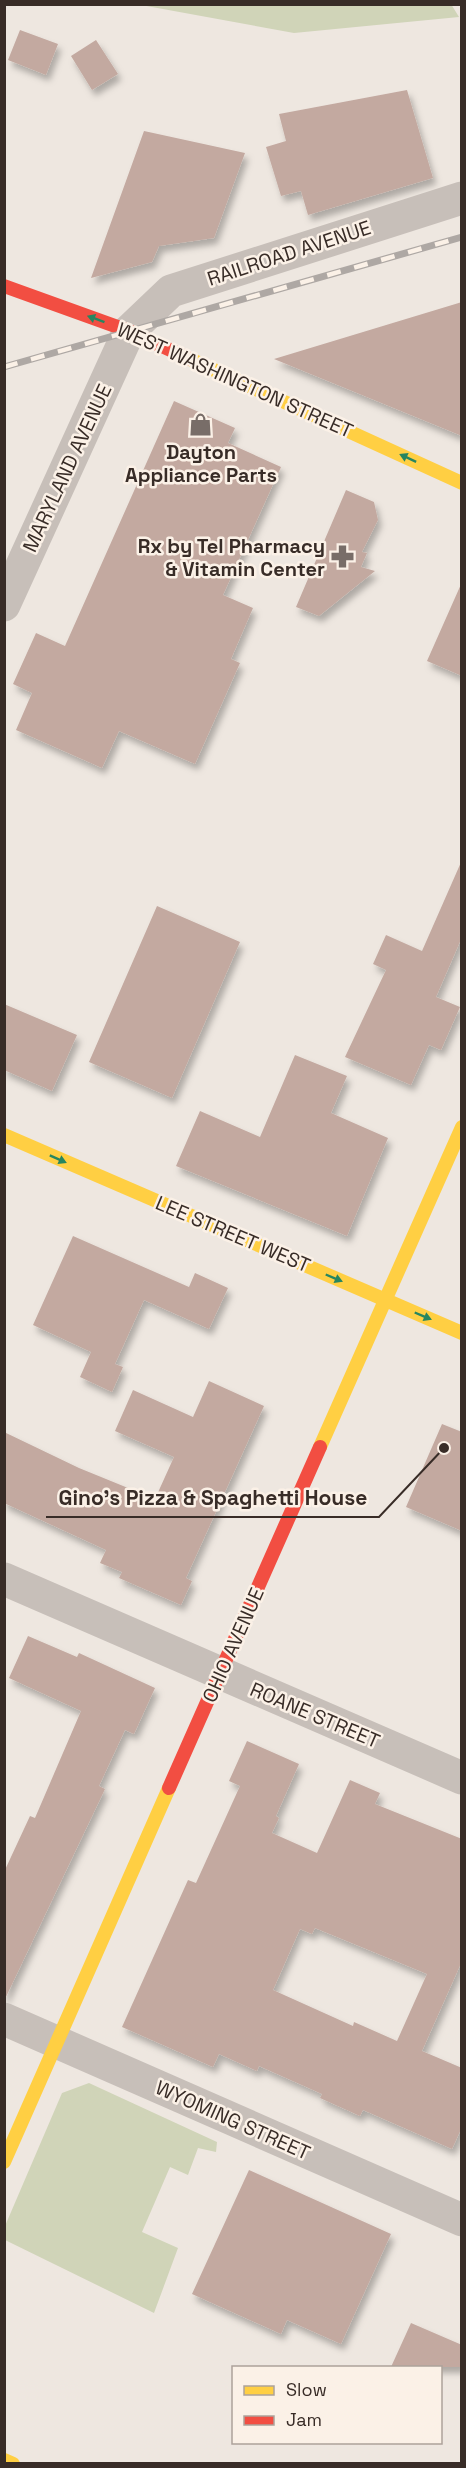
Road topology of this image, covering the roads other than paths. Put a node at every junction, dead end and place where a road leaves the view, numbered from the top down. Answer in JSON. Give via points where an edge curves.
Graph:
{"nodes":[{"id":1,"x":462,"y":198,"type":"edge"},
{"id":2,"x":4,"y":286,"type":"edge"},
{"id":3,"x":129,"y":331,"type":"junction"},
{"id":4,"x":462,"y":483,"type":"edge"},
{"id":5,"x":4,"y":605,"type":"edge"},
{"id":6,"x":462,"y":1127,"type":"edge"},
{"id":7,"x":4,"y":1135,"type":"edge"},
{"id":8,"x":385,"y":1300,"type":"junction"},
{"id":9,"x":462,"y":1333,"type":"edge"},
{"id":10,"x":4,"y":1578,"type":"edge"},
{"id":11,"x":221,"y":1674,"type":"junction"},
{"id":12,"x":462,"y":1778,"type":"edge"},
{"id":13,"x":4,"y":2019,"type":"edge"},
{"id":14,"x":57,"y":2042,"type":"junction"},
{"id":15,"x":4,"y":2162,"type":"edge"},
{"id":16,"x":462,"y":2220,"type":"edge"},
{"id":17,"x":4,"y":2460,"type":"edge"},
{"id":18,"x":13,"y":2463,"type":"edge"}],
"edges":[{"from":1,"to":3,"type":"street","name":"RAILROAD AVENUE","via":[[171,291]]},
{"from":3,"to":2,"type":"street","name":"WEST WASHINGTON STREET","one_way":true},
{"from":4,"to":3,"type":"street","name":"WEST WASHINGTON STREET","one_way":true},
{"from":3,"to":5,"type":"street","name":"MARYLAND AVENUE"},
{"from":6,"to":8,"type":"street","name":"OHIO AVENUE"},
{"from":7,"to":8,"type":"street","name":"LEE STREET WEST","one_way":true},
{"from":8,"to":9,"type":"street","name":"LEE STREET WEST","one_way":true},
{"from":8,"to":11,"type":"street","name":"OHIO AVENUE"},
{"from":10,"to":11,"type":"street","name":"ROANE STREET"},
{"from":11,"to":12,"type":"street","name":"ROANE STREET"},
{"from":11,"to":14,"type":"street","name":"OHIO AVENUE"},
{"from":13,"to":14,"type":"street","name":"WYOMING STREET"},
{"from":14,"to":15,"type":"street","name":"OHIO AVENUE"},
{"from":14,"to":16,"type":"street","name":"WYOMING STREET"},
{"from":17,"to":18,"type":"street"}]}
